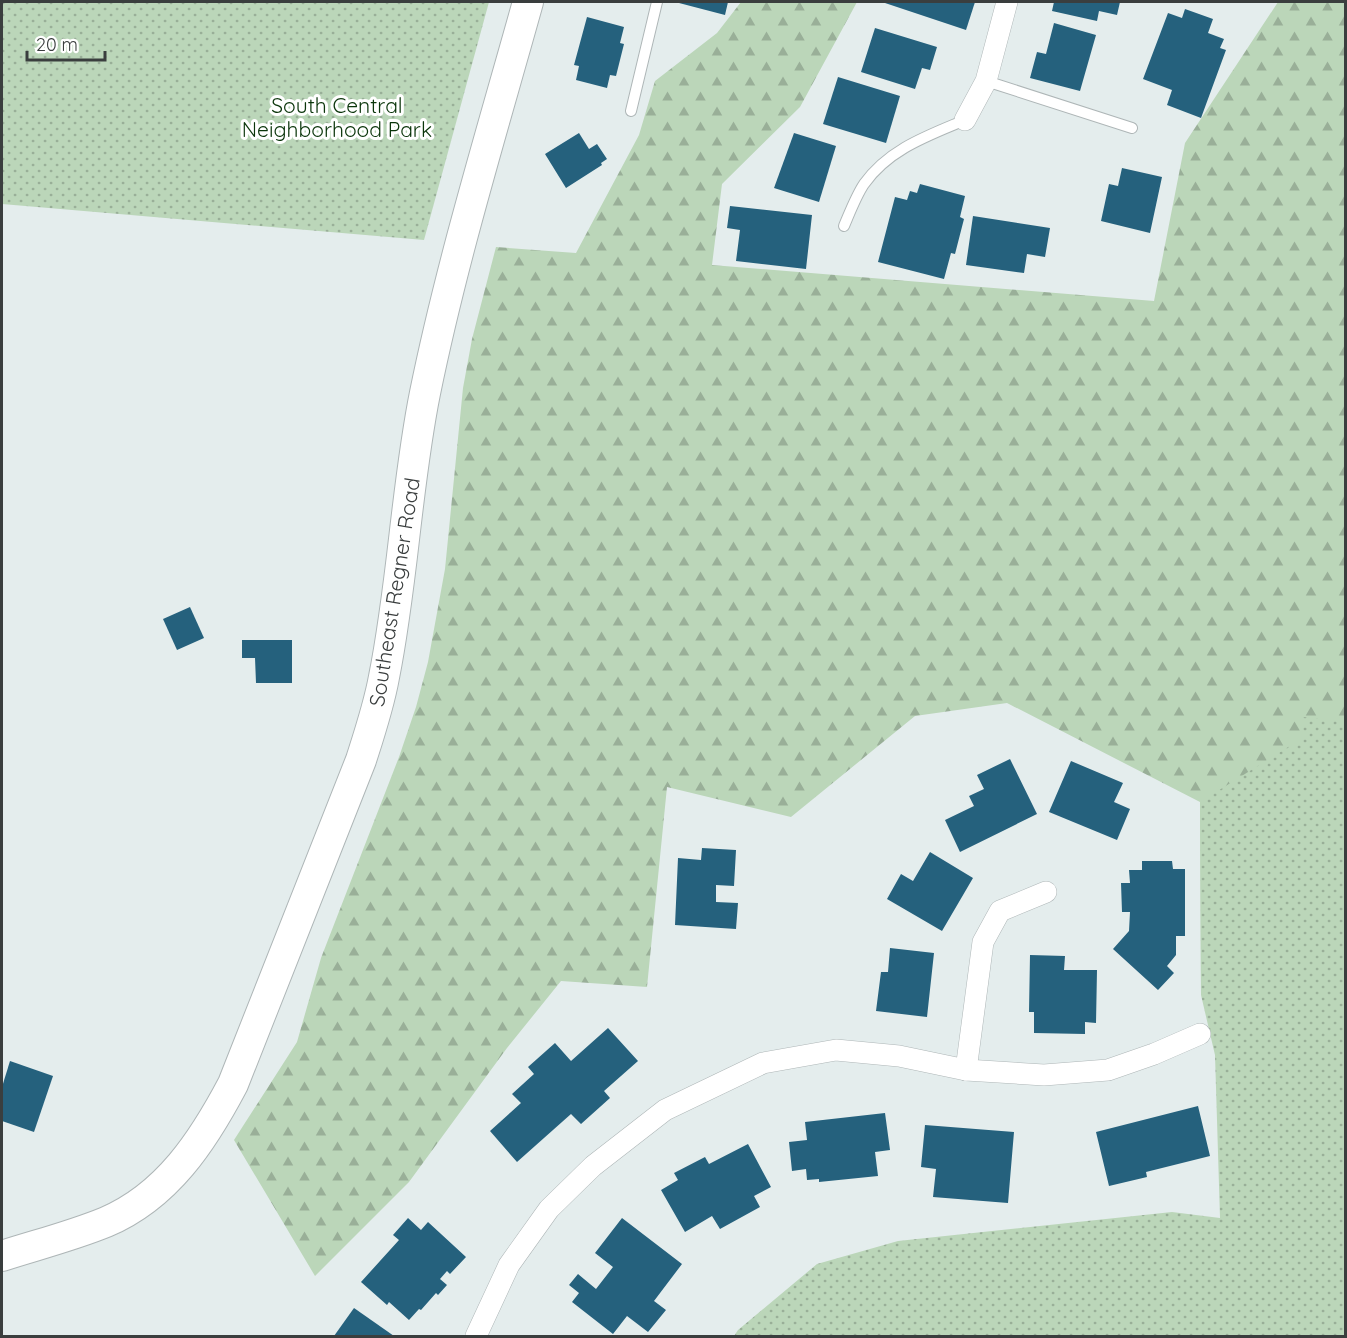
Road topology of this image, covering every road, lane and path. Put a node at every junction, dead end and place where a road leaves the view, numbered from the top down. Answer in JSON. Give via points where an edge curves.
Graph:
{"nodes":[{"id":1,"x":528,"y":2,"type":"edge"},
{"id":2,"x":657,"y":2,"type":"edge"},
{"id":3,"x":1007,"y":2,"type":"edge"},
{"id":4,"x":986,"y":81,"type":"junction"},
{"id":5,"x":631,"y":111,"type":"dead end"},
{"id":6,"x":965,"y":120,"type":"joint"},
{"id":7,"x":1132,"y":128,"type":"dead end"},
{"id":8,"x":844,"y":225,"type":"dead end"},
{"id":9,"x":1046,"y":892,"type":"dead end"},
{"id":10,"x":1200,"y":1034,"type":"dead end"},
{"id":11,"x":966,"y":1070,"type":"junction"},
{"id":12,"x":2,"y":1256,"type":"edge"},
{"id":13,"x":476,"y":1336,"type":"edge"}],
"edges":[{"from":1,"to":12,"type":"street","name":"Southeast Regner Road","via":[[446,299],[425,394],[392,631],[374,721],[233,1084],[198,1145],[158,1190],[107,1221]]},
{"from":2,"to":5,"type":"lane"},
{"from":3,"to":4,"type":"street"},
{"from":4,"to":6,"type":"street"},
{"from":4,"to":7,"type":"lane"},
{"from":6,"to":8,"type":"lane","via":[[908,144],[884,161],[864,185]]},
{"from":9,"to":11,"type":"street","via":[[1000,911],[983,942]]},
{"from":10,"to":11,"type":"street","via":[[1108,1070],[1044,1075]]},
{"from":11,"to":13,"type":"street","via":[[898,1056],[836,1050],[763,1063],[665,1110],[593,1166],[549,1209],[509,1264]]}]}
